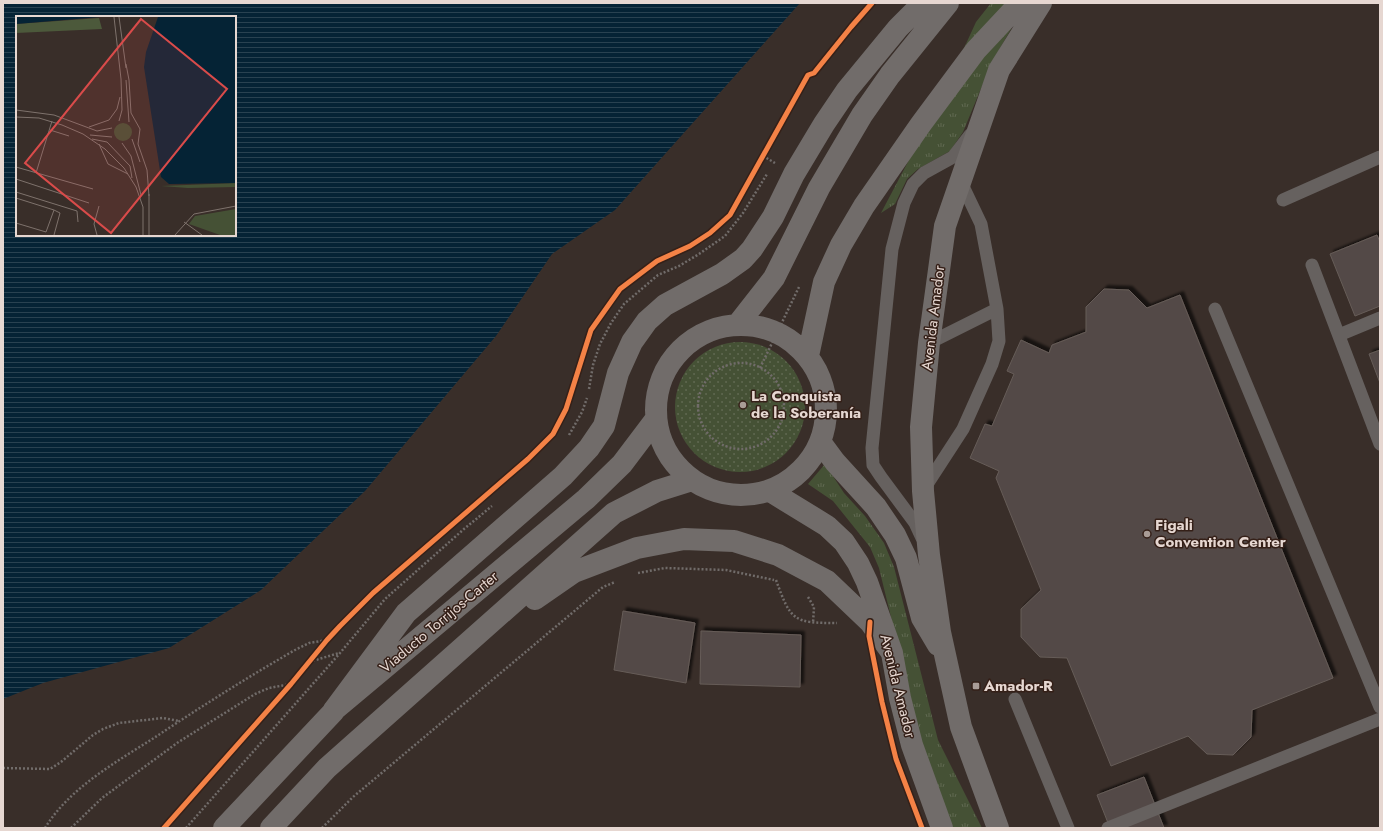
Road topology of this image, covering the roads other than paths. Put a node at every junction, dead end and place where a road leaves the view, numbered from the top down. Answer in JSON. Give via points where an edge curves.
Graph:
{"nodes":[{"id":1,"x":923,"y":3,"type":"edge"},
{"id":2,"x":948,"y":3,"type":"edge"},
{"id":3,"x":1020,"y":3,"type":"edge"},
{"id":4,"x":1041,"y":3,"type":"edge"},
{"id":5,"x":983,"y":116,"type":"junction"},
{"id":6,"x":1380,"y":157,"type":"edge"},
{"id":7,"x":960,"y":180,"type":"junction"},
{"id":8,"x":1284,"y":200,"type":"dead end"},
{"id":9,"x":1312,"y":266,"type":"dead end"},
{"id":10,"x":997,"y":309,"type":"junction"},
{"id":11,"x":1215,"y":309,"type":"dead end"},
{"id":12,"x":1380,"y":318,"type":"edge"},
{"id":13,"x":738,"y":324,"type":"junction"},
{"id":14,"x":1339,"y":334,"type":"junction"},
{"id":15,"x":929,"y":343,"type":"junction"},
{"id":16,"x":808,"y":356,"type":"junction"},
{"id":17,"x":656,"y":419,"type":"junction"},
{"id":18,"x":821,"y":443,"type":"junction"},
{"id":19,"x":1380,"y":444,"type":"edge"},
{"id":20,"x":692,"y":480,"type":"junction"},
{"id":21,"x":770,"y":491,"type":"junction"},
{"id":22,"x":923,"y":491,"type":"junction"},
{"id":23,"x":928,"y":555,"type":"junction"},
{"id":24,"x":892,"y":653,"type":"junction"},
{"id":25,"x":945,"y":654,"type":"junction"},
{"id":26,"x":443,"y":665,"type":"junction"},
{"id":27,"x":1015,"y":700,"type":"dead end"},
{"id":28,"x":1380,"y":707,"type":"edge"},
{"id":29,"x":334,"y":710,"type":"junction"},
{"id":30,"x":1380,"y":719,"type":"edge"},
{"id":31,"x":224,"y":828,"type":"edge"},
{"id":32,"x":271,"y":828,"type":"edge"},
{"id":33,"x":942,"y":828,"type":"edge"},
{"id":34,"x":998,"y":828,"type":"edge"},
{"id":35,"x":1068,"y":828,"type":"edge"},
{"id":36,"x":1108,"y":828,"type":"edge"}],
"edges":[{"from":1,"to":29,"type":"main road","via":[[898,28],[847,90],[794,174],[773,217],[743,260],[665,305],[647,321],[632,342],[618,373],[604,426],[589,448],[563,476],[406,613]]},
{"from":2,"to":13,"type":"main road","via":[[862,115],[819,188],[774,278]]},
{"from":3,"to":16,"type":"main road","via":[[976,50],[921,124],[848,232],[824,282]]},
{"from":4,"to":5,"type":"main road","name":"Avenida Amador","via":[[999,70]]},
{"from":5,"to":7,"type":"main road","name":"Avenida Amador"},
{"from":5,"to":23,"type":"lane","via":[[953,158],[924,173],[913,184],[904,203],[892,249],[872,448],[873,465],[916,522]]},
{"from":6,"to":8,"type":"lane"},
{"from":7,"to":10,"type":"lane","via":[[981,224]]},
{"from":7,"to":15,"type":"main road","name":"Avenida Amador","via":[[945,226]]},
{"from":9,"to":14,"type":"lane"},
{"from":10,"to":15,"type":"lane"},
{"from":10,"to":22,"type":"lane","via":[[999,341],[992,364],[963,429]]},
{"from":11,"to":28,"type":"lane"},
{"from":12,"to":14,"type":"lane"},
{"from":13,"to":16,"type":"main road","via":[[764,327],[788,338]]},
{"from":13,"to":17,"type":"main road","via":[[718,327],[700,335],[683,346],[670,361],[661,379],[656,399]]},
{"from":14,"to":19,"type":"lane"},
{"from":15,"to":22,"type":"main road","name":"Avenida Amador","via":[[921,427]]},
{"from":16,"to":18,"type":"main road","via":[[823,383],[827,413]]},
{"from":17,"to":20,"type":"main road","via":[[662,442],[674,463]]},
{"from":17,"to":29,"type":"main road","name":"Viaducto Torrijos-Carter","via":[[622,464],[586,499]]},
{"from":18,"to":21,"type":"main road","via":[[808,463],[791,480]]},
{"from":18,"to":25,"type":"main road","name":"Avenida Amador","via":[[876,507],[896,536],[906,558],[922,618]]},
{"from":20,"to":21,"type":"main road","via":[[710,490],[729,495],[750,495]]},
{"from":20,"to":26,"type":"main road","via":[[657,492],[614,513]]},
{"from":21,"to":24,"type":"main road","name":"Avenida Amador","via":[[827,526],[844,542],[867,582]]},
{"from":22,"to":23,"type":"main road","name":"Avenida Amador"},
{"from":23,"to":25,"type":"main road","name":"Avenida Amador"},
{"from":24,"to":26,"type":"main road","via":[[870,622],[827,581],[778,555],[734,541],[684,539],[637,548],[574,572]]},
{"from":24,"to":33,"type":"main road","name":"Avenida Amador","via":[[912,746]]},
{"from":25,"to":34,"type":"main road","name":"Avenida Amador","via":[[961,727]]},
{"from":26,"to":32,"type":"main road","via":[[327,768]]},
{"from":27,"to":35,"type":"lane"},
{"from":29,"to":31,"type":"main road","name":"Viaducto Torrijos-Carter"},
{"from":30,"to":36,"type":"lane"}]}
